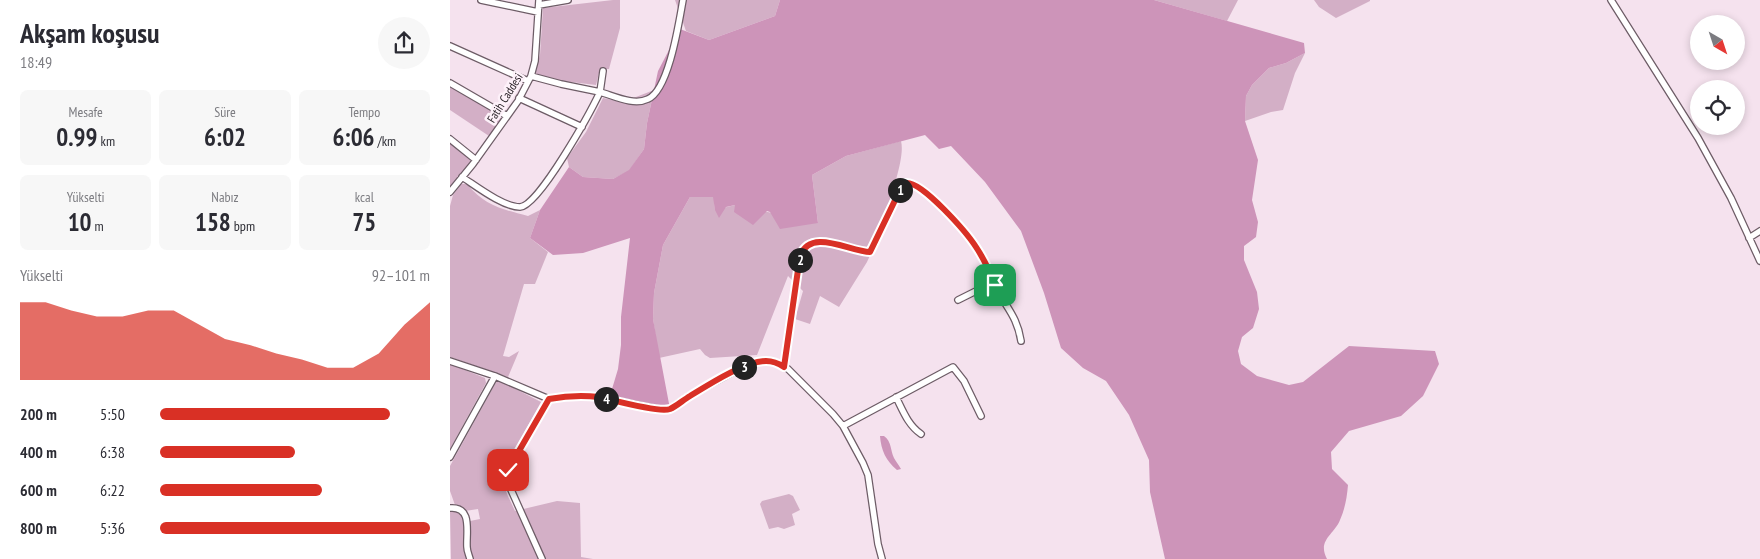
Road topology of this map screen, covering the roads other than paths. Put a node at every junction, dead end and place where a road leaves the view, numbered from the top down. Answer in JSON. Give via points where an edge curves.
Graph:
{"nodes":[{"id":1,"x":481,"y":0,"type":"edge"},
{"id":2,"x":568,"y":0,"type":"edge"},
{"id":3,"x":683,"y":0,"type":"edge"},
{"id":4,"x":1611,"y":0,"type":"edge"},
{"id":5,"x":539,"y":2,"type":"edge"},
{"id":6,"x":538,"y":12,"type":"junction"},
{"id":7,"x":450,"y":46,"type":"edge"},
{"id":8,"x":603,"y":71,"type":"dead end"},
{"id":9,"x":530,"y":78,"type":"junction"},
{"id":10,"x":450,"y":83,"type":"edge"},
{"id":11,"x":600,"y":92,"type":"junction"},
{"id":12,"x":520,"y":98,"type":"junction"},
{"id":13,"x":507,"y":116,"type":"junction"},
{"id":14,"x":582,"y":127,"type":"junction"},
{"id":15,"x":450,"y":139,"type":"edge"},
{"id":16,"x":476,"y":160,"type":"junction"},
{"id":17,"x":462,"y":177,"type":"junction"},
{"id":18,"x":450,"y":192,"type":"edge"},
{"id":19,"x":1760,"y":231,"type":"edge"},
{"id":20,"x":1749,"y":238,"type":"junction"},
{"id":21,"x":1760,"y":261,"type":"edge"},
{"id":22,"x":994,"y":282,"type":"junction"},
{"id":23,"x":958,"y":300,"type":"dead end"},
{"id":24,"x":1021,"y":341,"type":"dead end"},
{"id":25,"x":450,"y":361,"type":"edge"},
{"id":26,"x":784,"y":367,"type":"junction"},
{"id":27,"x":494,"y":376,"type":"junction"},
{"id":28,"x":896,"y":397,"type":"junction"},
{"id":29,"x":549,"y":399,"type":"junction"},
{"id":30,"x":981,"y":416,"type":"dead end"},
{"id":31,"x":843,"y":426,"type":"junction"},
{"id":32,"x":921,"y":434,"type":"dead end"},
{"id":33,"x":450,"y":457,"type":"edge"},
{"id":34,"x":450,"y":500,"type":"edge"},
{"id":35,"x":452,"y":508,"type":"edge"},
{"id":36,"x":470,"y":559,"type":"edge"},
{"id":37,"x":542,"y":559,"type":"edge"},
{"id":38,"x":882,"y":559,"type":"edge"}],
"edges":[{"from":1,"to":6,"type":"street"},
{"from":2,"to":5,"type":"street"},
{"from":3,"to":11,"type":"street","via":[[676,41],[656,93],[649,99],[634,101]]},
{"from":4,"to":20,"type":"street","via":[[1698,138]]},
{"from":5,"to":6,"type":"street","name":"Fatih Caddesi"},
{"from":6,"to":9,"type":"street","name":"Fatih Caddesi","via":[[535,61]]},
{"from":7,"to":9,"type":"street"},
{"from":8,"to":11,"type":"street"},
{"from":9,"to":11,"type":"street"},
{"from":9,"to":12,"type":"street","name":"Fatih Caddesi"},
{"from":10,"to":13,"type":"street"},
{"from":11,"to":14,"type":"street"},
{"from":12,"to":13,"type":"street","name":"Fatih Caddesi"},
{"from":12,"to":14,"type":"street"},
{"from":13,"to":16,"type":"street","name":"Fatih Caddesi"},
{"from":14,"to":17,"type":"street","via":[[535,196],[525,205],[503,202]]},
{"from":15,"to":16,"type":"street"},
{"from":16,"to":17,"type":"street","name":"Fatih Caddesi"},
{"from":17,"to":18,"type":"street","name":"Fatih Caddesi"},
{"from":19,"to":20,"type":"street"},
{"from":20,"to":21,"type":"street"},
{"from":22,"to":23,"type":"street"},
{"from":22,"to":24,"type":"street","via":[[1016,320]]},
{"from":22,"to":26,"type":"street","via":[[976,246],[960,226],[915,184],[906,183],[870,252],[821,242],[803,248]]},
{"from":25,"to":27,"type":"street"},
{"from":26,"to":29,"type":"street","via":[[768,361],[758,362],[733,372],[670,409],[597,397]]},
{"from":26,"to":31,"type":"street"},
{"from":27,"to":29,"type":"street"},
{"from":27,"to":33,"type":"street"},
{"from":28,"to":30,"type":"street","via":[[953,366]]},
{"from":28,"to":31,"type":"street"},
{"from":28,"to":32,"type":"street","via":[[908,422]]},
{"from":29,"to":37,"type":"street","via":[[507,477]]},
{"from":31,"to":38,"type":"street","via":[[866,469]]},
{"from":34,"to":35,"type":"street"},
{"from":35,"to":36,"type":"street","via":[[465,515]]}]}
